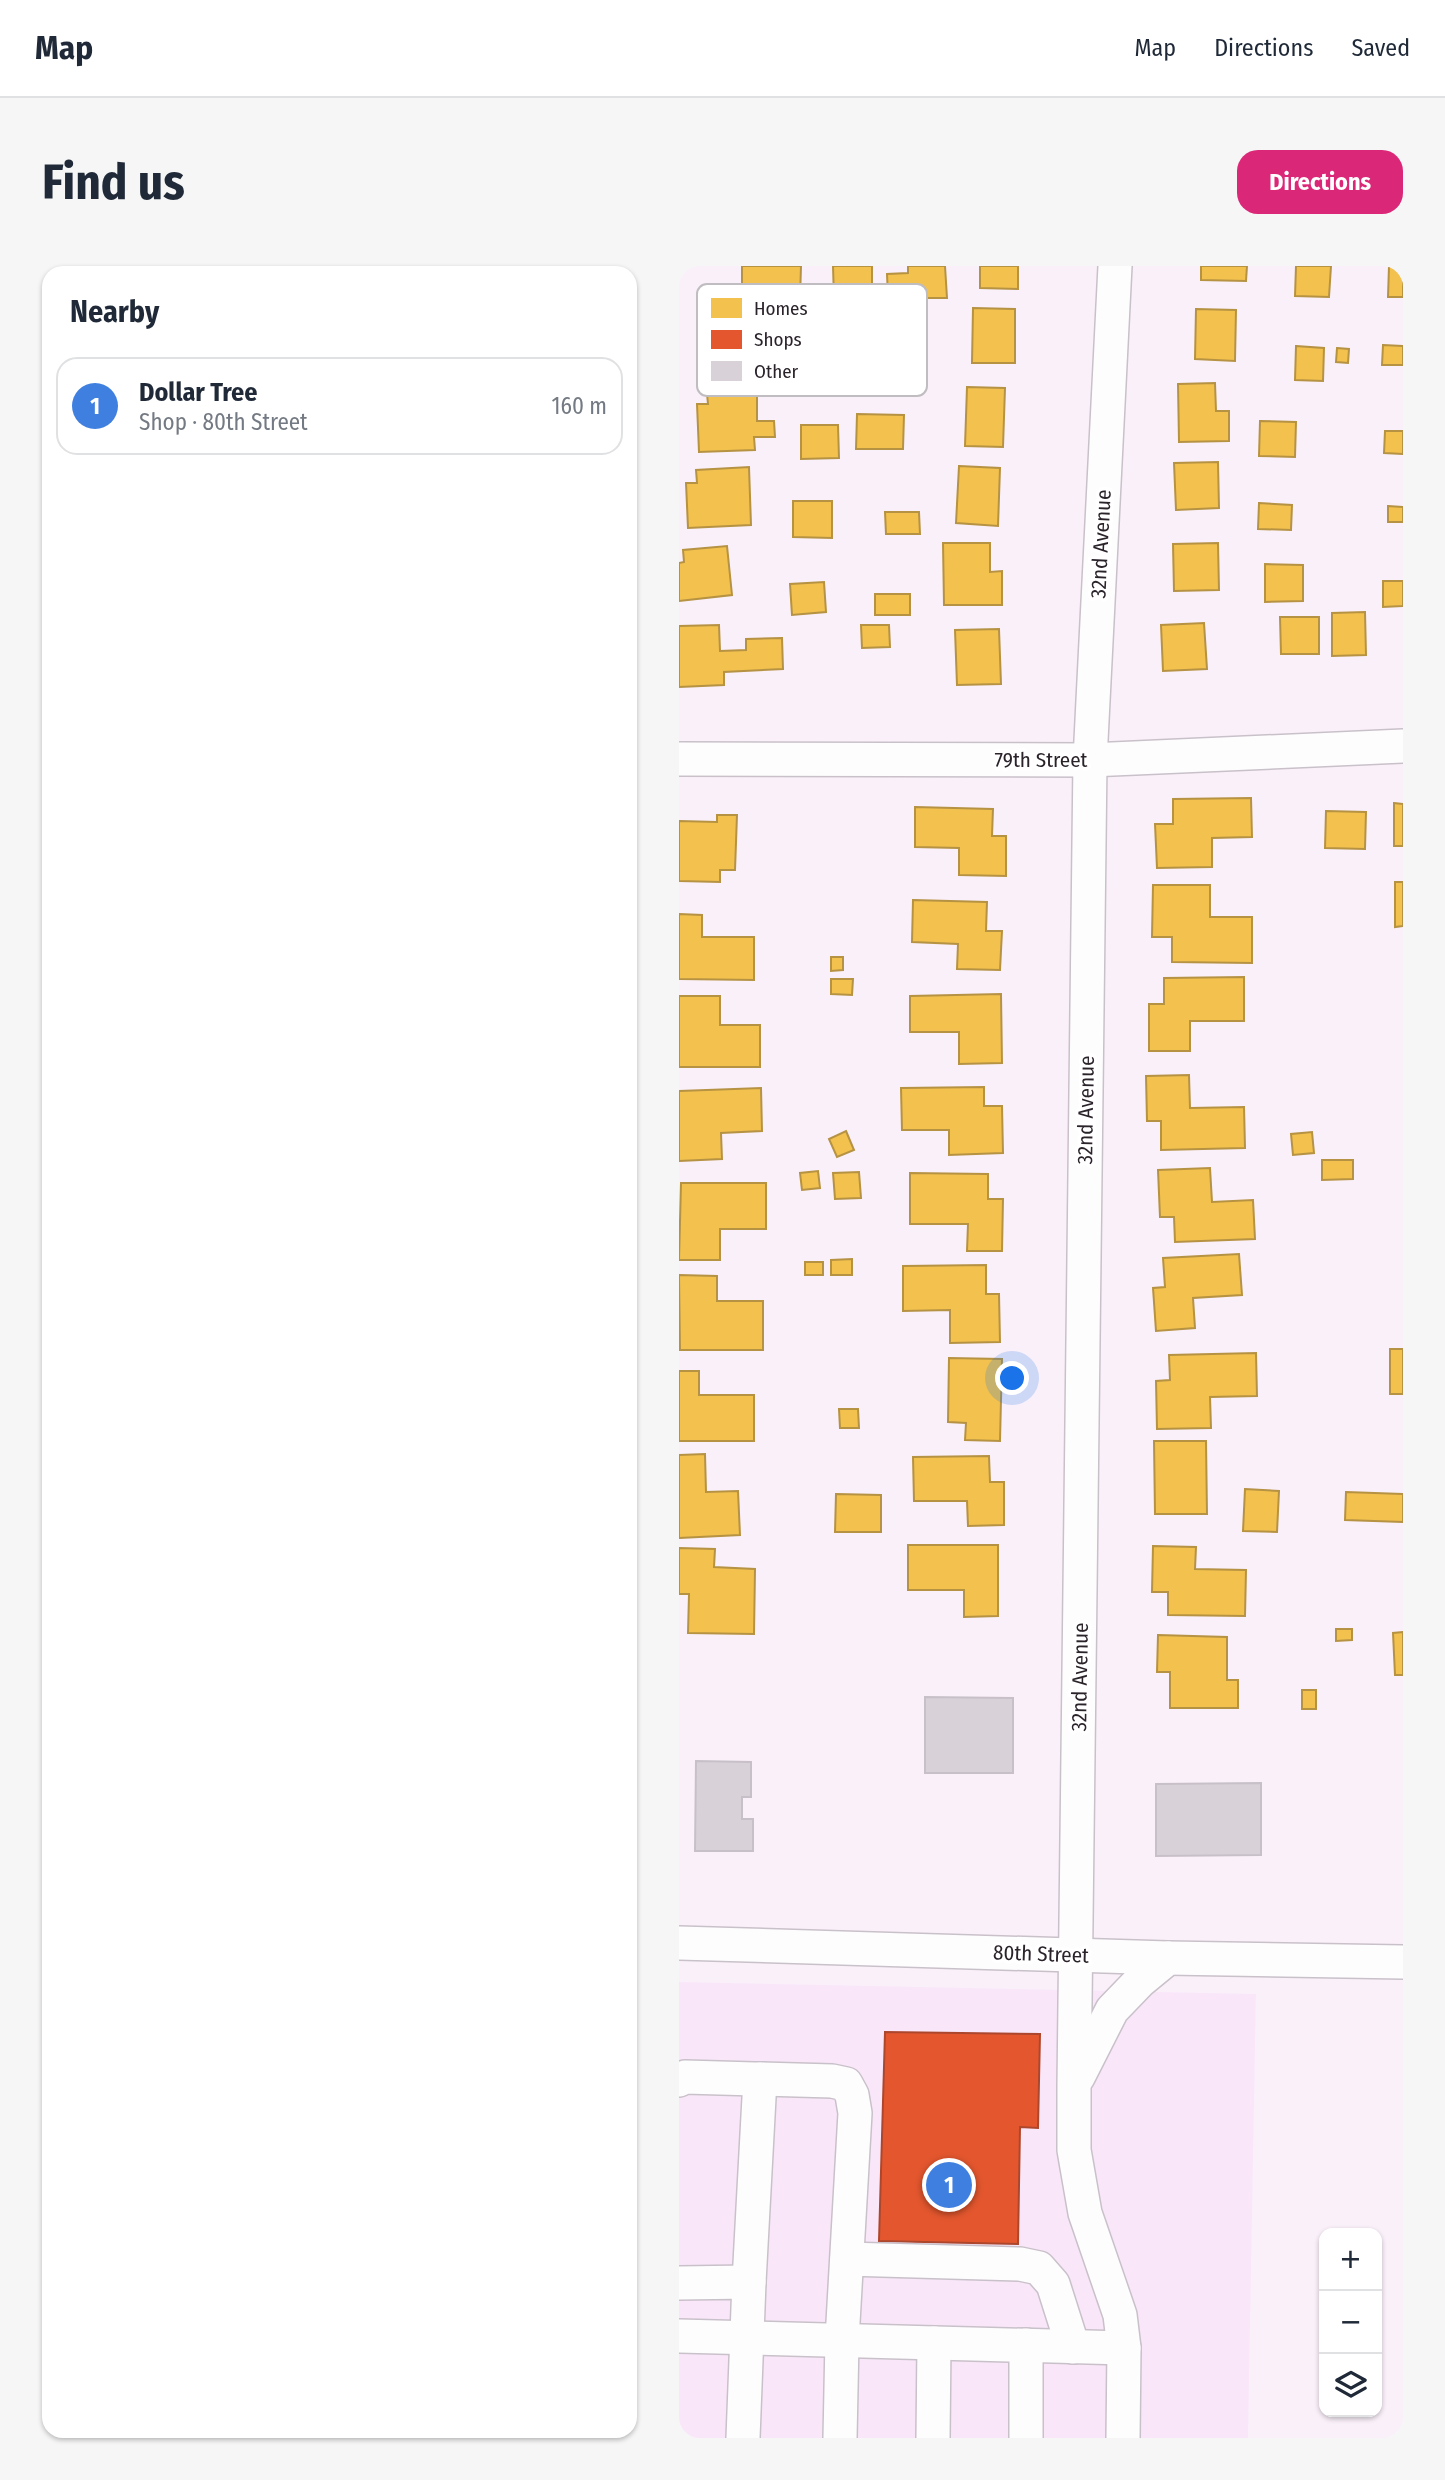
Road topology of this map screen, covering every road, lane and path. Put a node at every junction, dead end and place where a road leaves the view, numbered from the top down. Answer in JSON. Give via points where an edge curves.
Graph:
{"nodes":[{"id":1,"x":1115,"y":266,"type":"edge"},
{"id":2,"x":1403,"y":746,"type":"edge"},
{"id":3,"x":679,"y":759,"type":"edge"},
{"id":4,"x":1090,"y":760,"type":"junction"},
{"id":5,"x":679,"y":1943,"type":"edge"},
{"id":6,"x":1076,"y":1955,"type":"junction"},
{"id":7,"x":1168,"y":1958,"type":"junction"},
{"id":8,"x":1403,"y":1962,"type":"edge"},
{"id":9,"x":759,"y":2079,"type":"junction"},
{"id":10,"x":679,"y":2080,"type":"edge"},
{"id":11,"x":1074,"y":2085,"type":"junction"},
{"id":12,"x":846,"y":2259,"type":"junction"},
{"id":13,"x":749,"y":2282,"type":"junction"},
{"id":14,"x":679,"y":2283,"type":"edge"},
{"id":15,"x":679,"y":2336,"type":"edge"},
{"id":16,"x":746,"y":2338,"type":"junction"},
{"id":17,"x":842,"y":2340,"type":"junction"},
{"id":18,"x":934,"y":2343,"type":"junction"},
{"id":19,"x":1026,"y":2345,"type":"junction"},
{"id":20,"x":1073,"y":2347,"type":"junction"},
{"id":21,"x":1124,"y":2348,"type":"junction"},
{"id":22,"x":743,"y":2438,"type":"edge"},
{"id":23,"x":840,"y":2438,"type":"edge"},
{"id":24,"x":933,"y":2438,"type":"edge"},
{"id":25,"x":1026,"y":2438,"type":"edge"},
{"id":26,"x":1123,"y":2438,"type":"edge"}],
"edges":[{"from":1,"to":4,"type":"street","name":"32nd Avenue"},
{"from":2,"to":4,"type":"street","name":"79th Street"},
{"from":3,"to":4,"type":"street","name":"79th Street"},
{"from":4,"to":6,"type":"street","name":"32nd Avenue"},
{"from":5,"to":6,"type":"street","name":"80th Street"},
{"from":6,"to":7,"type":"street","name":"80th Street"},
{"from":6,"to":11,"type":"street","name":"32nd Avenue"},
{"from":7,"to":8,"type":"street","name":"80th Street"},
{"from":7,"to":11,"type":"street","via":[[1112,2010]]},
{"from":9,"to":10,"type":"street"},
{"from":9,"to":12,"type":"street","via":[[832,2081],[846,2084],[852,2095],[855,2113]]},
{"from":9,"to":13,"type":"street"},
{"from":11,"to":21,"type":"street","name":"32nd Avenue","via":[[1074,2150],[1085,2213],[1120,2315]]},
{"from":12,"to":17,"type":"street"},
{"from":12,"to":20,"type":"street","via":[[1039,2268],[1053,2284]]},
{"from":13,"to":14,"type":"street"},
{"from":13,"to":16,"type":"street"},
{"from":15,"to":16,"type":"street"},
{"from":16,"to":17,"type":"street"},
{"from":16,"to":22,"type":"street"},
{"from":17,"to":18,"type":"street"},
{"from":17,"to":23,"type":"street"},
{"from":18,"to":19,"type":"street"},
{"from":18,"to":24,"type":"street"},
{"from":19,"to":20,"type":"street"},
{"from":19,"to":25,"type":"street"},
{"from":20,"to":21,"type":"street"},
{"from":21,"to":26,"type":"street","name":"32nd Avenue"}]}
